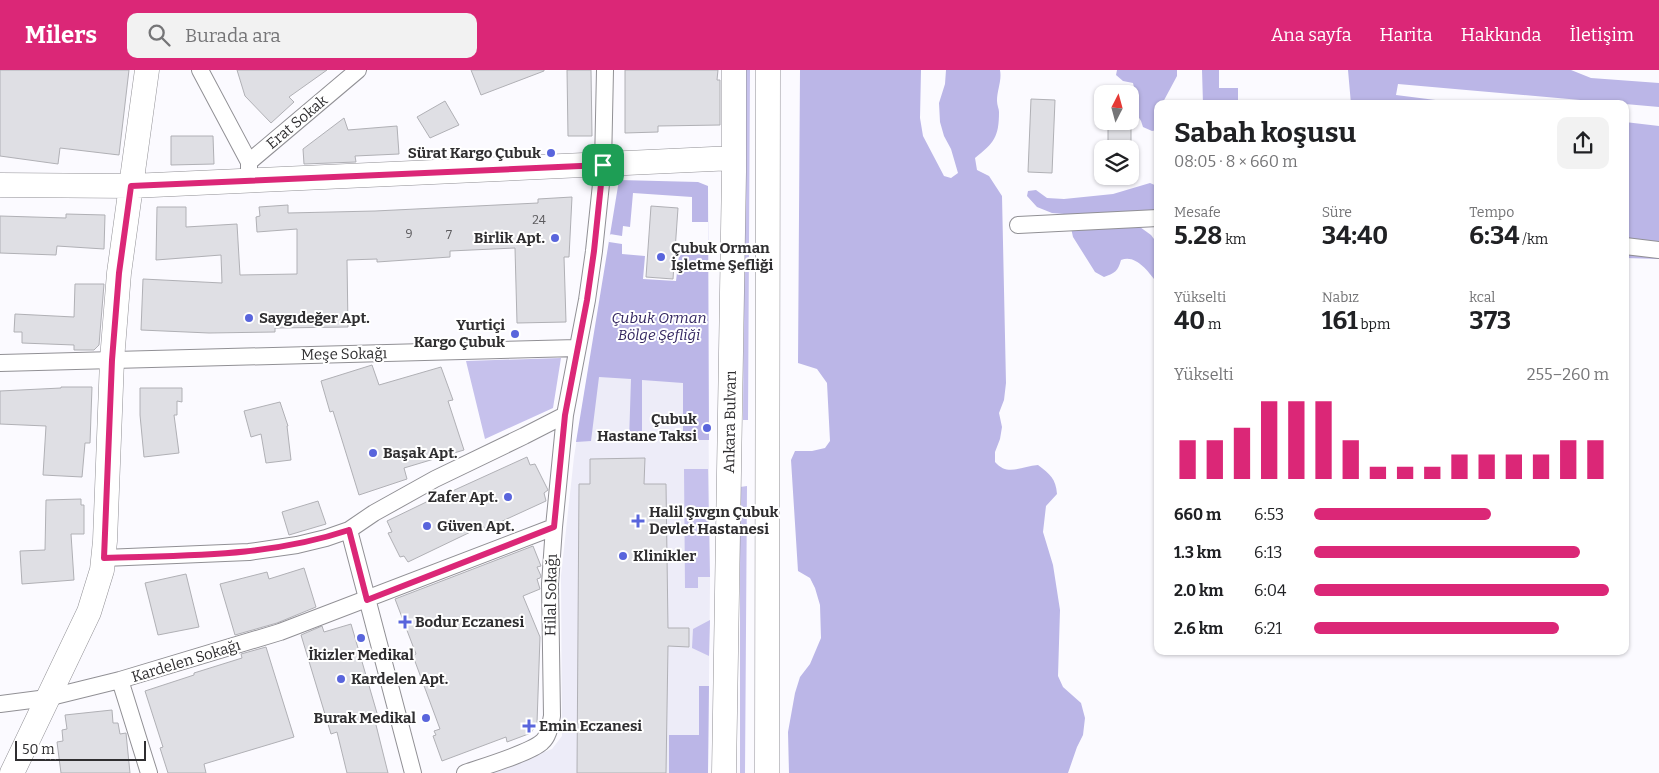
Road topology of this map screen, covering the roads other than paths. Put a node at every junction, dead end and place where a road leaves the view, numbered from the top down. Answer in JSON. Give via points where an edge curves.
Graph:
{"nodes":[{"id":1,"x":147,"y":70,"type":"edge"},
{"id":2,"x":200,"y":70,"type":"edge"},
{"id":3,"x":358,"y":70,"type":"edge"},
{"id":4,"x":605,"y":70,"type":"edge"},
{"id":5,"x":734,"y":70,"type":"edge"},
{"id":6,"x":768,"y":70,"type":"edge"},
{"id":7,"x":734,"y":158,"type":"junction"},
{"id":8,"x":603,"y":165,"type":"junction"},
{"id":9,"x":249,"y":171,"type":"junction"},
{"id":10,"x":0,"y":185,"type":"edge"},
{"id":11,"x":131,"y":186,"type":"junction"},
{"id":12,"x":1154,"y":218,"type":"edge"},
{"id":13,"x":1018,"y":225,"type":"dead end"},
{"id":14,"x":1629,"y":246,"type":"edge"},
{"id":15,"x":1659,"y":250,"type":"edge"},
{"id":16,"x":577,"y":348,"type":"junction"},
{"id":17,"x":112,"y":360,"type":"junction"},
{"id":18,"x":0,"y":363,"type":"edge"},
{"id":19,"x":565,"y":415,"type":"junction"},
{"id":20,"x":554,"y":527,"type":"junction"},
{"id":21,"x":349,"y":530,"type":"junction"},
{"id":22,"x":104,"y":558,"type":"junction"},
{"id":23,"x":367,"y":600,"type":"junction"},
{"id":24,"x":120,"y":680,"type":"junction"},
{"id":25,"x":47,"y":698,"type":"junction"},
{"id":26,"x":0,"y":704,"type":"edge"},
{"id":27,"x":12,"y":773,"type":"edge"},
{"id":28,"x":148,"y":773,"type":"edge"},
{"id":29,"x":413,"y":773,"type":"edge"},
{"id":30,"x":465,"y":773,"type":"edge"},
{"id":31,"x":724,"y":773,"type":"edge"},
{"id":32,"x":768,"y":773,"type":"edge"}],
"edges":[{"from":1,"to":11,"type":"street"},
{"from":2,"to":9,"type":"street"},
{"from":3,"to":9,"type":"street","name":"Erat Sokak"},
{"from":4,"to":8,"type":"street","name":"Hilal Sokağı"},
{"from":5,"to":7,"type":"street","name":"Ankara Bulvarı"},
{"from":6,"to":32,"type":"street"},
{"from":7,"to":8,"type":"street"},
{"from":7,"to":31,"type":"street","name":"Ankara Bulvarı"},
{"from":8,"to":9,"type":"street"},
{"from":8,"to":16,"type":"street","name":"Hilal Sokağı","via":[[594,251]]},
{"from":9,"to":11,"type":"street"},
{"from":10,"to":11,"type":"street"},
{"from":11,"to":17,"type":"street"},
{"from":12,"to":13,"type":"street"},
{"from":14,"to":15,"type":"street"},
{"from":16,"to":17,"type":"street","name":"Meşe Sokağı"},
{"from":16,"to":19,"type":"street","name":"Hilal Sokağı"},
{"from":17,"to":18,"type":"street","name":"Meşe Sokağı"},
{"from":17,"to":22,"type":"street"},
{"from":19,"to":20,"type":"street","name":"Hilal Sokağı"},
{"from":19,"to":21,"type":"street","via":[[435,479]]},
{"from":20,"to":23,"type":"street","name":"Kardelen Sokağı"},
{"from":20,"to":30,"type":"street","name":"Hilal Sokağı","via":[[550,584],[552,716],[548,733],[542,742],[530,749]]},
{"from":21,"to":22,"type":"street","via":[[296,545],[249,552]]},
{"from":21,"to":23,"type":"street"},
{"from":22,"to":25,"type":"street","via":[[89,612]]},
{"from":23,"to":24,"type":"street","name":"Kardelen Sokağı","via":[[280,632]]},
{"from":23,"to":29,"type":"street"},
{"from":24,"to":25,"type":"street","name":"Kardelen Sokağı"},
{"from":24,"to":28,"type":"street"},
{"from":25,"to":26,"type":"street","name":"Kardelen Sokağı"},
{"from":25,"to":27,"type":"street"}]}
